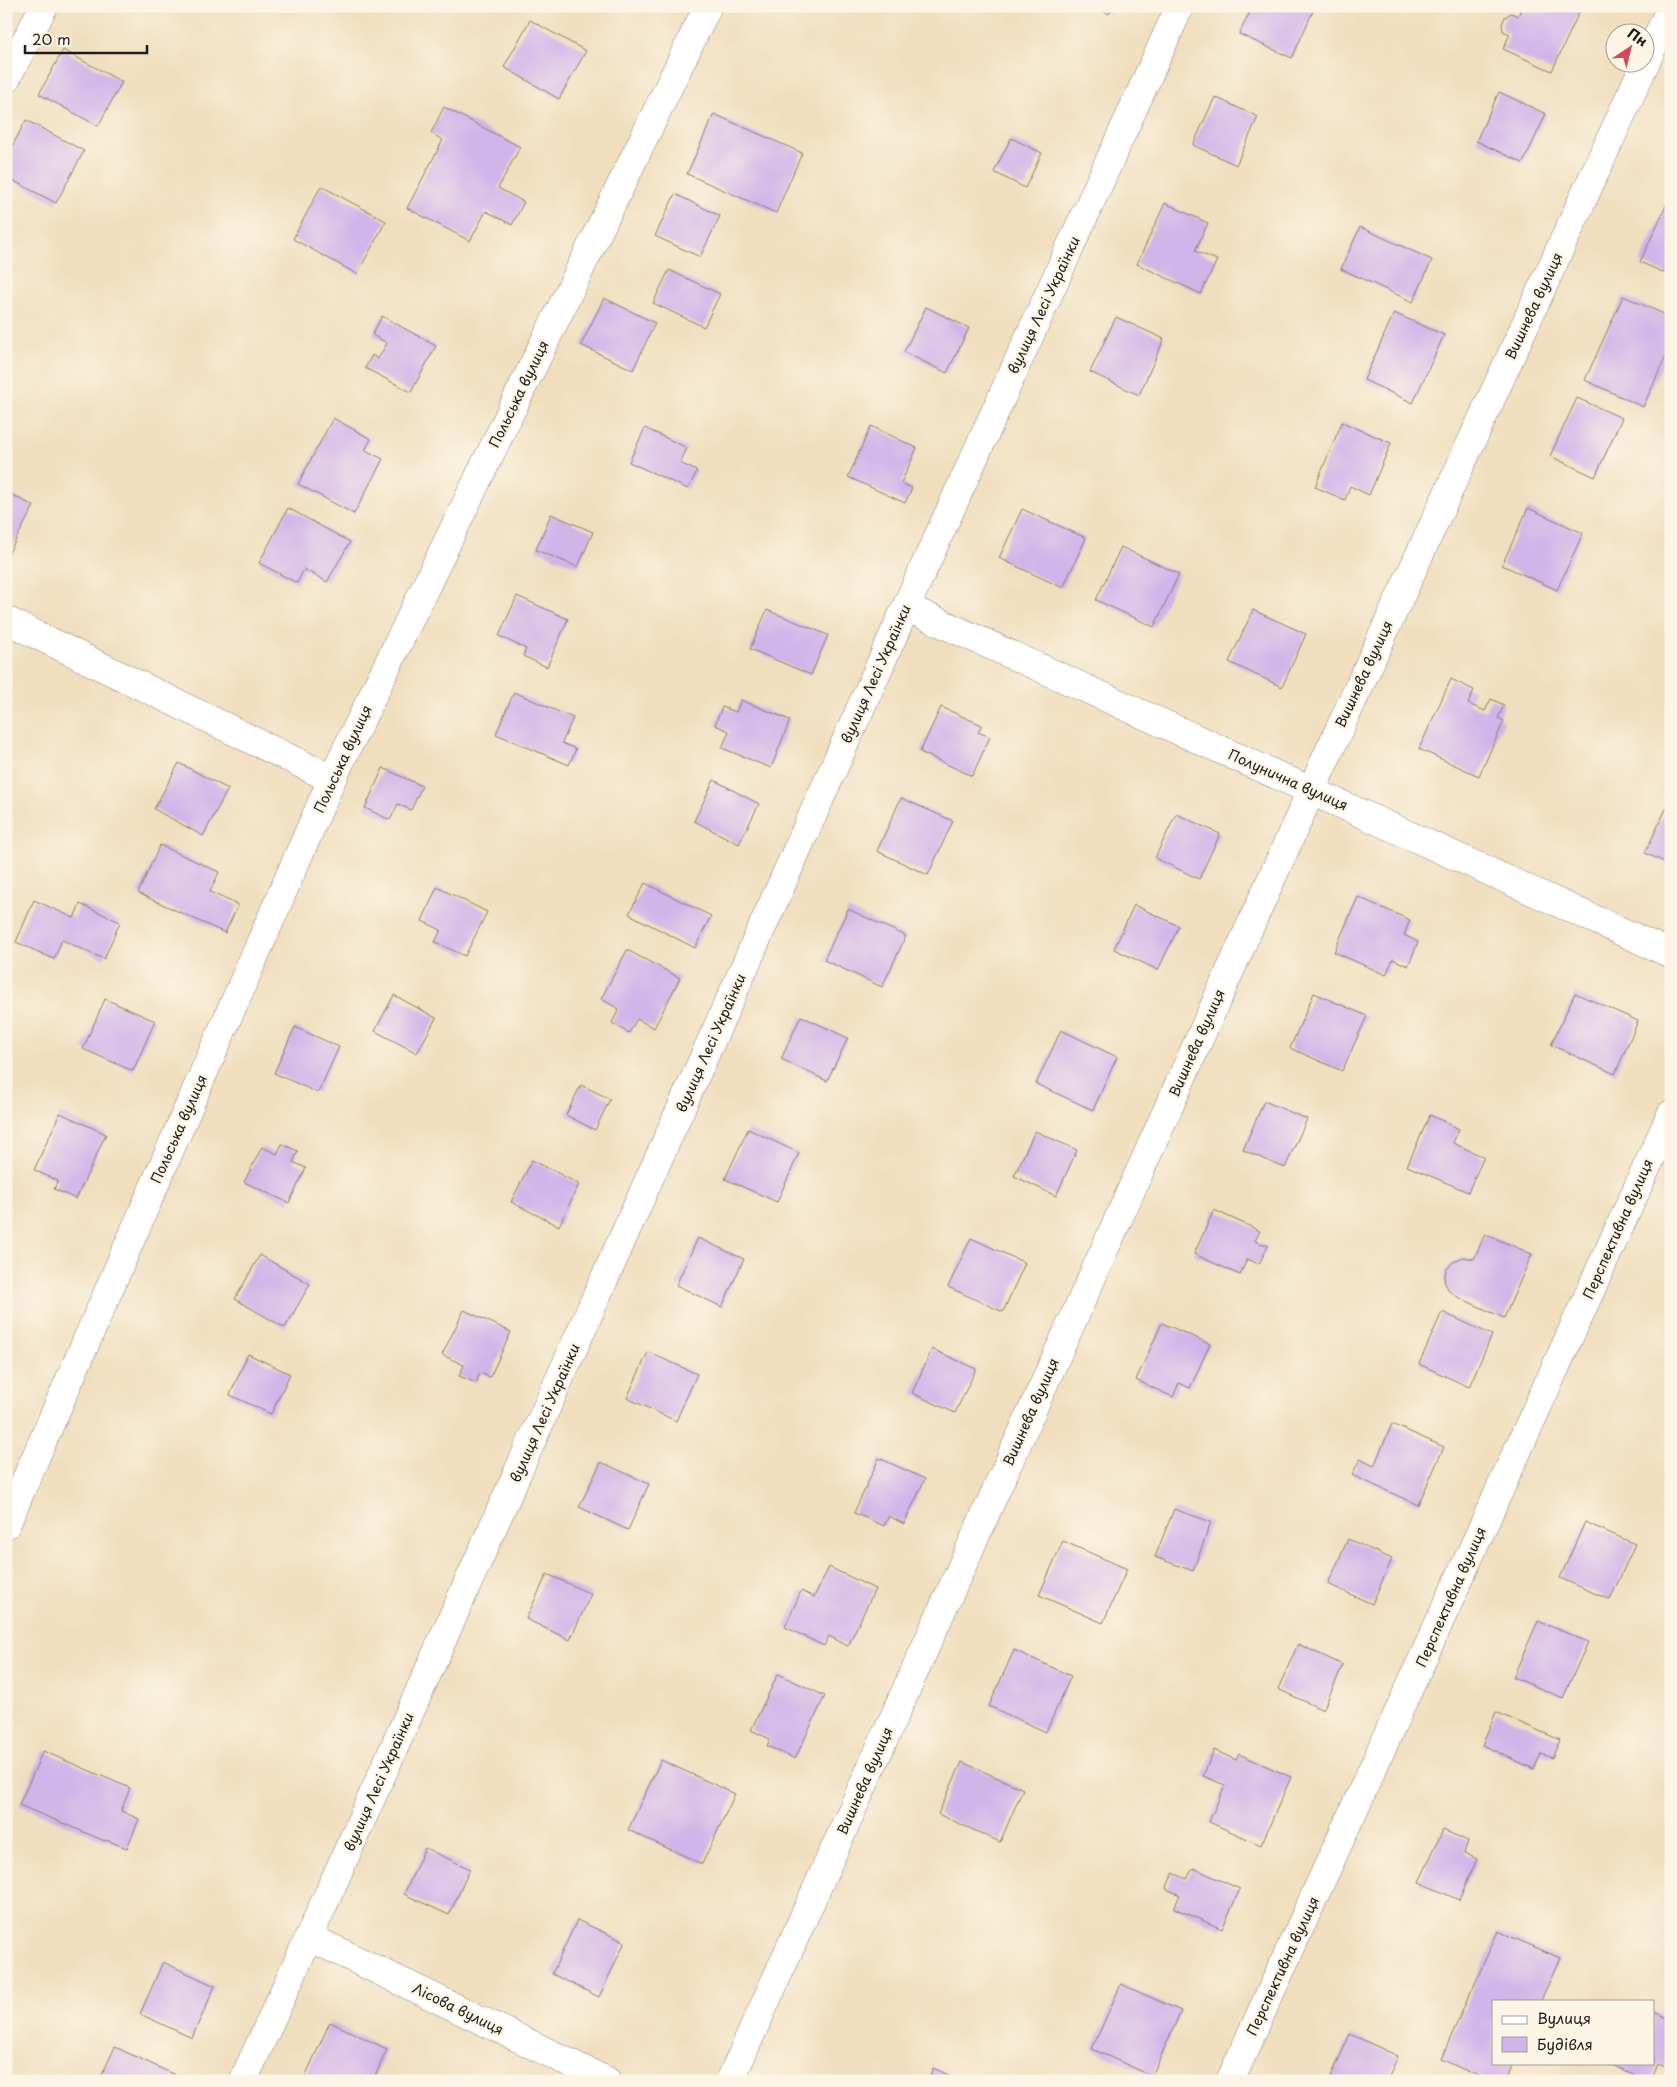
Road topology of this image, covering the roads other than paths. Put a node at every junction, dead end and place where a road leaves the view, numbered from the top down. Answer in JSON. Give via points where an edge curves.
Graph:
{"nodes":[{"id":1,"x":44,"y":6,"type":"edge"},
{"id":2,"x":708,"y":6,"type":"edge"},
{"id":3,"x":1180,"y":6,"type":"edge"},
{"id":4,"x":1671,"y":7,"type":"edge"},
{"id":5,"x":6,"y":79,"type":"edge"},
{"id":6,"x":906,"y":608,"type":"junction"},
{"id":7,"x":6,"y":620,"type":"edge"},
{"id":8,"x":332,"y":779,"type":"junction"},
{"id":9,"x":1311,"y":790,"type":"junction"},
{"id":10,"x":1671,"y":954,"type":"edge"},
{"id":11,"x":1671,"y":1114,"type":"edge"},
{"id":12,"x":7,"y":1520,"type":"edge"},
{"id":13,"x":309,"y":1937,"type":"junction"},
{"id":14,"x":243,"y":2081,"type":"edge"},
{"id":15,"x":607,"y":2081,"type":"edge"},
{"id":16,"x":730,"y":2081,"type":"edge"},
{"id":17,"x":1230,"y":2081,"type":"edge"}],
"edges":[{"from":1,"to":5,"type":"street"},
{"from":2,"to":8,"type":"street","name":"Польська вулиця"},
{"from":3,"to":6,"type":"street","name":"вулиця Лесі Українки"},
{"from":4,"to":9,"type":"street","name":"Вишнева вулиця"},
{"from":6,"to":9,"type":"street","name":"Полунична вулиця"},
{"from":6,"to":13,"type":"street","name":"вулиця Лесі Українки"},
{"from":7,"to":8,"type":"street"},
{"from":8,"to":12,"type":"street","name":"Польська вулиця"},
{"from":9,"to":10,"type":"street","name":"Полунична вулиця"},
{"from":9,"to":16,"type":"street","name":"Вишнева вулиця"},
{"from":11,"to":17,"type":"street","name":"Перспективна вулиця"},
{"from":13,"to":14,"type":"street","name":"вулиця Лесі Українки"},
{"from":13,"to":15,"type":"street","name":"Лісова вулиця"}]}
